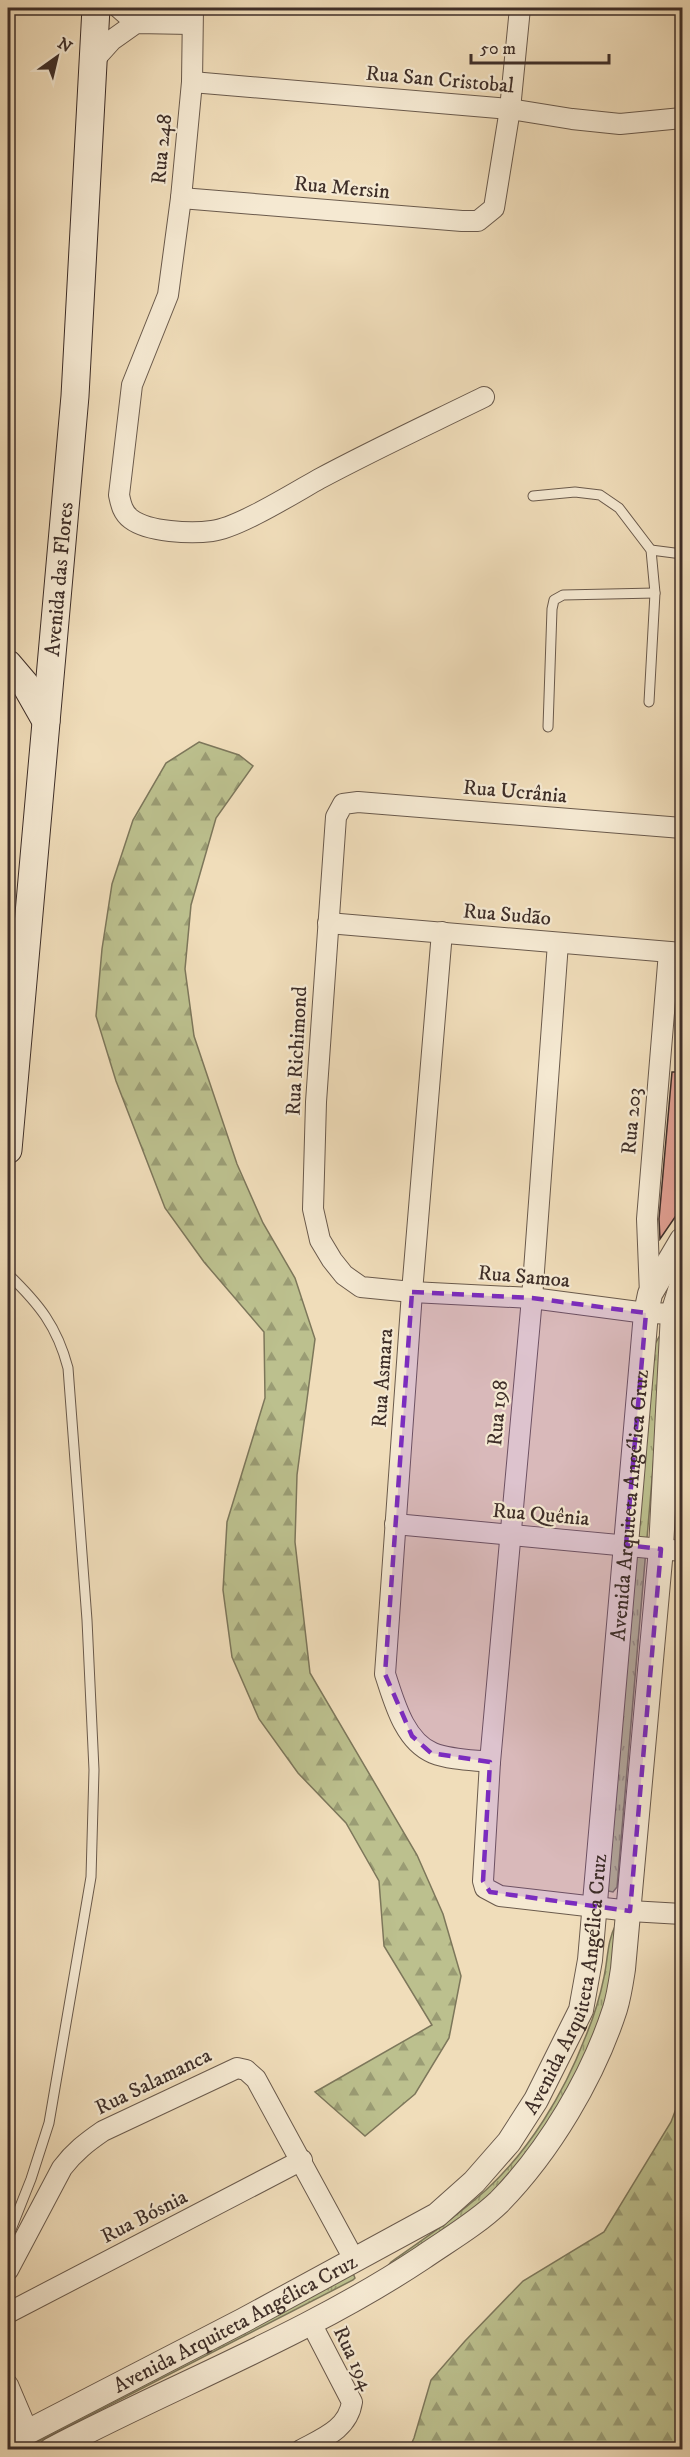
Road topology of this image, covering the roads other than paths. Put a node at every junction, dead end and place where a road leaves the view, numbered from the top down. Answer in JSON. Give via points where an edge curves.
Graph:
{"nodes":[{"id":1,"x":96,"y":8,"type":"edge"},
{"id":2,"x":119,"y":8,"type":"edge"},
{"id":3,"x":520,"y":8,"type":"edge"},
{"id":4,"x":192,"y":16,"type":"edge"},
{"id":5,"x":136,"y":23,"type":"junction"},
{"id":6,"x":94,"y":60,"type":"junction"},
{"id":7,"x":192,"y":82,"type":"junction"},
{"id":8,"x":510,"y":109,"type":"junction"},
{"id":9,"x":682,"y":118,"type":"edge"},
{"id":10,"x":181,"y":198,"type":"junction"},
{"id":11,"x":484,"y":397,"type":"dead end"},
{"id":12,"x":533,"y":496,"type":"dead end"},
{"id":13,"x":651,"y":550,"type":"junction"},
{"id":14,"x":682,"y":554,"type":"edge"},
{"id":15,"x":655,"y":593,"type":"junction"},
{"id":16,"x":8,"y":664,"type":"edge"},
{"id":17,"x":649,"y":702,"type":"dead end"},
{"id":18,"x":46,"y":721,"type":"junction"},
{"id":19,"x":548,"y":727,"type":"dead end"},
{"id":20,"x":344,"y":804,"type":"joint"},
{"id":21,"x":682,"y":828,"type":"edge"},
{"id":22,"x":328,"y":923,"type":"junction"},
{"id":23,"x":442,"y":932,"type":"junction"},
{"id":24,"x":558,"y":943,"type":"junction"},
{"id":25,"x":676,"y":952,"type":"edge"},
{"id":26,"x":8,"y":1150,"type":"edge"},
{"id":27,"x":682,"y":1240,"type":"edge"},
{"id":28,"x":8,"y":1274,"type":"edge"},
{"id":29,"x":682,"y":1284,"type":"edge"},
{"id":30,"x":361,"y":1287,"type":"joint"},
{"id":31,"x":412,"y":1292,"type":"junction"},
{"id":32,"x":532,"y":1298,"type":"junction"},
{"id":33,"x":648,"y":1303,"type":"junction"},
{"id":34,"x":678,"y":1314,"type":"edge"},
{"id":35,"x":395,"y":1524,"type":"junction"},
{"id":36,"x":511,"y":1536,"type":"junction"},
{"id":37,"x":626,"y":1545,"type":"junction"},
{"id":38,"x":672,"y":1550,"type":"edge"},
{"id":39,"x":490,"y":1762,"type":"junction"},
{"id":40,"x":594,"y":1906,"type":"junction"},
{"id":41,"x":630,"y":1911,"type":"junction"},
{"id":42,"x":682,"y":1914,"type":"edge"},
{"id":43,"x":302,"y":2160,"type":"junction"},
{"id":44,"x":8,"y":2237,"type":"edge"},
{"id":45,"x":355,"y":2260,"type":"junction"},
{"id":46,"x":8,"y":2270,"type":"edge"},
{"id":47,"x":8,"y":2313,"type":"edge"},
{"id":48,"x":311,"y":2323,"type":"junction"},
{"id":49,"x":8,"y":2385,"type":"edge"},
{"id":50,"x":18,"y":2437,"type":"edge"},
{"id":51,"x":51,"y":2450,"type":"edge"},
{"id":52,"x":301,"y":2450,"type":"edge"}],
"edges":[{"from":1,"to":6,"type":"main road","name":"Avenida das Flores"},
{"from":2,"to":5,"type":"street"},
{"from":3,"to":8,"type":"street"},
{"from":4,"to":5,"type":"street"},
{"from":4,"to":7,"type":"street","name":"Rua 248"},
{"from":5,"to":6,"type":"street","via":[[112,40]]},
{"from":6,"to":18,"type":"main road","name":"Avenida das Flores","via":[[75,396]]},
{"from":7,"to":8,"type":"street","name":"Rua San Cristobal"},
{"from":7,"to":10,"type":"street","name":"Rua 248"},
{"from":8,"to":9,"type":"street","name":"Rua San Cristobal","via":[[620,124]]},
{"from":8,"to":10,"type":"street","name":"Rua Mersin","via":[[494,208],[478,221]]},
{"from":10,"to":11,"type":"street","name":"Rua 248","via":[[168,295],[132,385],[119,495],[122,509],[130,519],[145,526],[213,531]]},
{"from":12,"to":13,"type":"lane","via":[[575,492],[600,495],[619,508]]},
{"from":13,"to":14,"type":"lane"},
{"from":13,"to":15,"type":"lane"},
{"from":15,"to":17,"type":"lane"},
{"from":15,"to":19,"type":"lane","via":[[563,595],[554,600]]},
{"from":16,"to":18,"type":"main road","via":[[25,684]]},
{"from":18,"to":26,"type":"main road","name":"Avenida das Flores"},
{"from":20,"to":21,"type":"street","name":"Rua Ucrânia"},
{"from":20,"to":22,"type":"street","name":"Rua Richimond","via":[[336,817]]},
{"from":22,"to":23,"type":"street","name":"Rua Sudão"},
{"from":22,"to":30,"type":"street","name":"Rua Richimond","via":[[313,1209],[320,1240],[332,1260]]},
{"from":23,"to":24,"type":"street","name":"Rua Sudão"},
{"from":23,"to":31,"type":"street","name":"Rua Asmara"},
{"from":24,"to":25,"type":"street","name":"Rua Sudão"},
{"from":24,"to":32,"type":"street","name":"Rua 198"},
{"from":25,"to":33,"type":"street","name":"Rua 203","via":[[647,1219]]},
{"from":27,"to":33,"type":"street","name":"Avenida Arquiteta Angélica Cruz"},
{"from":28,"to":44,"type":"lane","via":[[51,1323],[68,1368],[94,1770],[91,1877],[63,2052],[49,2123]]},
{"from":29,"to":34,"type":"street","name":"Avenida Arquiteta Angélica Cruz"},
{"from":30,"to":31,"type":"street","name":"Rua Samoa"},
{"from":31,"to":32,"type":"street","name":"Rua Samoa"},
{"from":31,"to":35,"type":"street","name":"Rua Asmara"},
{"from":32,"to":33,"type":"street","name":"Rua Samoa"},
{"from":32,"to":36,"type":"street","name":"Rua 198"},
{"from":33,"to":34,"type":"street","name":"Rua Samoa"},
{"from":33,"to":37,"type":"street","name":"Avenida Arquiteta Angélica Cruz"},
{"from":34,"to":38,"type":"street","name":"Avenida Arquiteta Angélica Cruz"},
{"from":35,"to":36,"type":"street","name":"Rua Quênia"},
{"from":35,"to":39,"type":"street","name":"Rua Asmara","via":[[385,1674],[396,1708],[412,1736],[431,1753]]},
{"from":36,"to":37,"type":"street","name":"Rua Quênia"},
{"from":36,"to":39,"type":"street","name":"Rua 198"},
{"from":37,"to":38,"type":"street","name":"Rua Quênia"},
{"from":37,"to":40,"type":"street","name":"Avenida Arquiteta Angélica Cruz"},
{"from":38,"to":41,"type":"street","name":"Avenida Arquiteta Angélica Cruz"},
{"from":39,"to":40,"type":"street","name":"Rua 198","via":[[485,1888],[500,1896]]},
{"from":40,"to":41,"type":"street"},
{"from":40,"to":45,"type":"street","name":"Avenida Arquiteta Angélica Cruz","via":[[581,2010],[536,2100],[509,2142],[474,2182],[437,2215]]},
{"from":41,"to":42,"type":"street"},
{"from":41,"to":48,"type":"street","name":"Avenida Arquiteta Angélica Cruz","via":[[616,2007],[586,2078],[539,2158],[498,2203],[470,2225],[391,2278]]},
{"from":43,"to":45,"type":"street","name":"Rua Salamanca"},
{"from":43,"to":46,"type":"street","name":"Rua Salamanca","via":[[256,2079],[237,2068],[104,2131],[72,2154]]},
{"from":43,"to":47,"type":"street","name":"Rua Bósnia"},
{"from":45,"to":50,"type":"street","name":"Avenida Arquiteta Angélica Cruz"},
{"from":48,"to":51,"type":"street","name":"Avenida Arquiteta Angélica Cruz"},
{"from":48,"to":52,"type":"street","name":"Rua 194","via":[[352,2402],[344,2423]]},
{"from":49,"to":50,"type":"street"}]}
